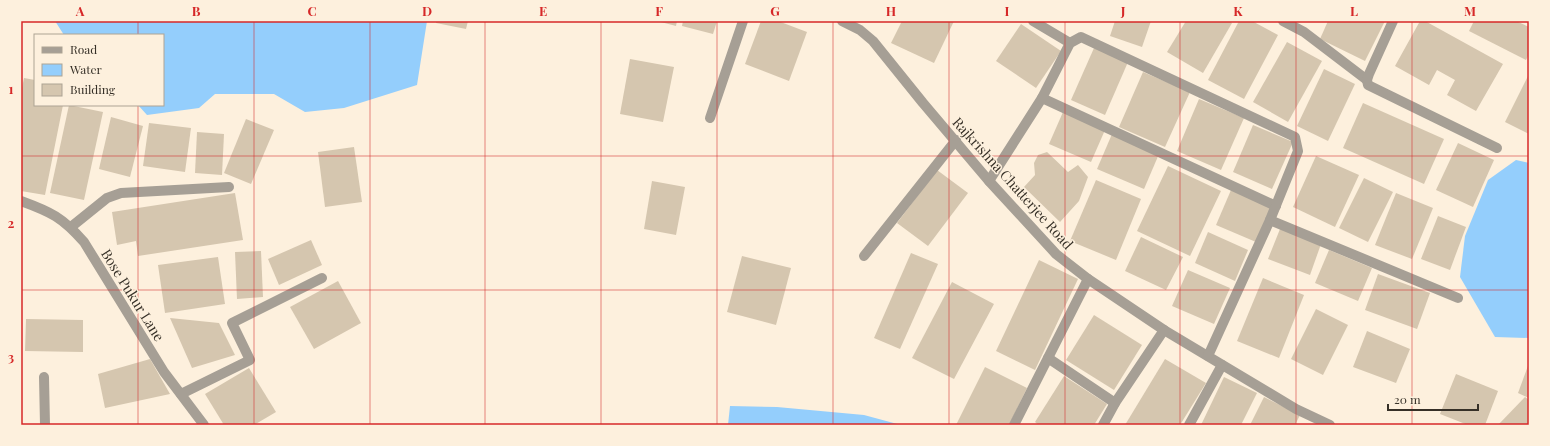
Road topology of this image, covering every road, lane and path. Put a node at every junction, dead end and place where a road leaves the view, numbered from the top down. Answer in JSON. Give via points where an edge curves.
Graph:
{"nodes":[{"id":1,"x":743,"y":21,"type":"edge"},
{"id":2,"x":842,"y":21,"type":"edge"},
{"id":3,"x":1034,"y":21,"type":"edge"},
{"id":4,"x":1283,"y":21,"type":"edge"},
{"id":5,"x":1393,"y":21,"type":"edge"},
{"id":6,"x":1070,"y":43,"type":"junction"},
{"id":7,"x":1367,"y":80,"type":"junction"},
{"id":8,"x":1042,"y":98,"type":"junction"},
{"id":9,"x":710,"y":118,"type":"dead end"},
{"id":10,"x":956,"y":140,"type":"junction"},
{"id":11,"x":1497,"y":148,"type":"dead end"},
{"id":12,"x":989,"y":181,"type":"junction"},
{"id":13,"x":230,"y":187,"type":"dead end"},
{"id":14,"x":21,"y":201,"type":"edge"},
{"id":15,"x":1276,"y":206,"type":"junction"},
{"id":16,"x":1270,"y":220,"type":"junction"},
{"id":17,"x":71,"y":227,"type":"junction"},
{"id":18,"x":864,"y":256,"type":"dead end"},
{"id":19,"x":322,"y":278,"type":"dead end"},
{"id":20,"x":1088,"y":279,"type":"junction"},
{"id":21,"x":1458,"y":298,"type":"dead end"},
{"id":22,"x":1164,"y":330,"type":"junction"},
{"id":23,"x":1208,"y":356,"type":"junction"},
{"id":24,"x":1048,"y":358,"type":"junction"},
{"id":25,"x":1222,"y":365,"type":"junction"},
{"id":26,"x":44,"y":377,"type":"dead end"},
{"id":27,"x":181,"y":394,"type":"junction"},
{"id":28,"x":1115,"y":403,"type":"junction"},
{"id":29,"x":1323,"y":424,"type":"edge"},
{"id":30,"x":45,"y":425,"type":"edge"},
{"id":31,"x":204,"y":425,"type":"edge"},
{"id":32,"x":1014,"y":425,"type":"edge"},
{"id":33,"x":1103,"y":425,"type":"edge"},
{"id":34,"x":1189,"y":425,"type":"edge"}],
"edges":[{"from":1,"to":9,"type":"street"},
{"from":2,"to":10,"type":"street","name":"Rajkrishna Chatterjee Road","via":[[860,30],[873,41]]},
{"from":3,"to":6,"type":"street"},
{"from":4,"to":7,"type":"street","via":[[1304,32]]},
{"from":5,"to":7,"type":"street"},
{"from":6,"to":8,"type":"street"},
{"from":6,"to":15,"type":"street","via":[[1081,37],[1295,137],[1298,151]]},
{"from":7,"to":11,"type":"street","via":[[1368,85],[1375,89]]},
{"from":8,"to":12,"type":"street"},
{"from":8,"to":15,"type":"street"},
{"from":10,"to":12,"type":"street","name":"Rajkrishna Chatterjee Road"},
{"from":10,"to":18,"type":"street"},
{"from":12,"to":20,"type":"street","name":"Rajkrishna Chatterjee Road","via":[[1056,254]]},
{"from":13,"to":17,"type":"street","via":[[121,193],[107,198]]},
{"from":14,"to":17,"type":"street","name":"Bose Pukur Lane","via":[[51,212]]},
{"from":15,"to":16,"type":"street"},
{"from":16,"to":21,"type":"street"},
{"from":16,"to":23,"type":"street"},
{"from":17,"to":27,"type":"street","name":"Bose Pukur Lane","via":[[84,242],[164,372]]},
{"from":19,"to":27,"type":"street","via":[[232,323],[250,360]]},
{"from":20,"to":22,"type":"street","name":"Rajkrishna Chatterjee Road"},
{"from":20,"to":24,"type":"street"},
{"from":22,"to":23,"type":"street","name":"Rajkrishna Chatterjee Road"},
{"from":22,"to":28,"type":"street"},
{"from":23,"to":25,"type":"street","name":"Rajkrishna Chatterjee Road"},
{"from":24,"to":28,"type":"street"},
{"from":24,"to":32,"type":"street"},
{"from":25,"to":29,"type":"street","name":"Rajkrishna Chatterjee Road"},
{"from":25,"to":34,"type":"street"},
{"from":26,"to":30,"type":"street"},
{"from":27,"to":31,"type":"street","name":"Bose Pukur Lane"},
{"from":28,"to":33,"type":"street"}]}
